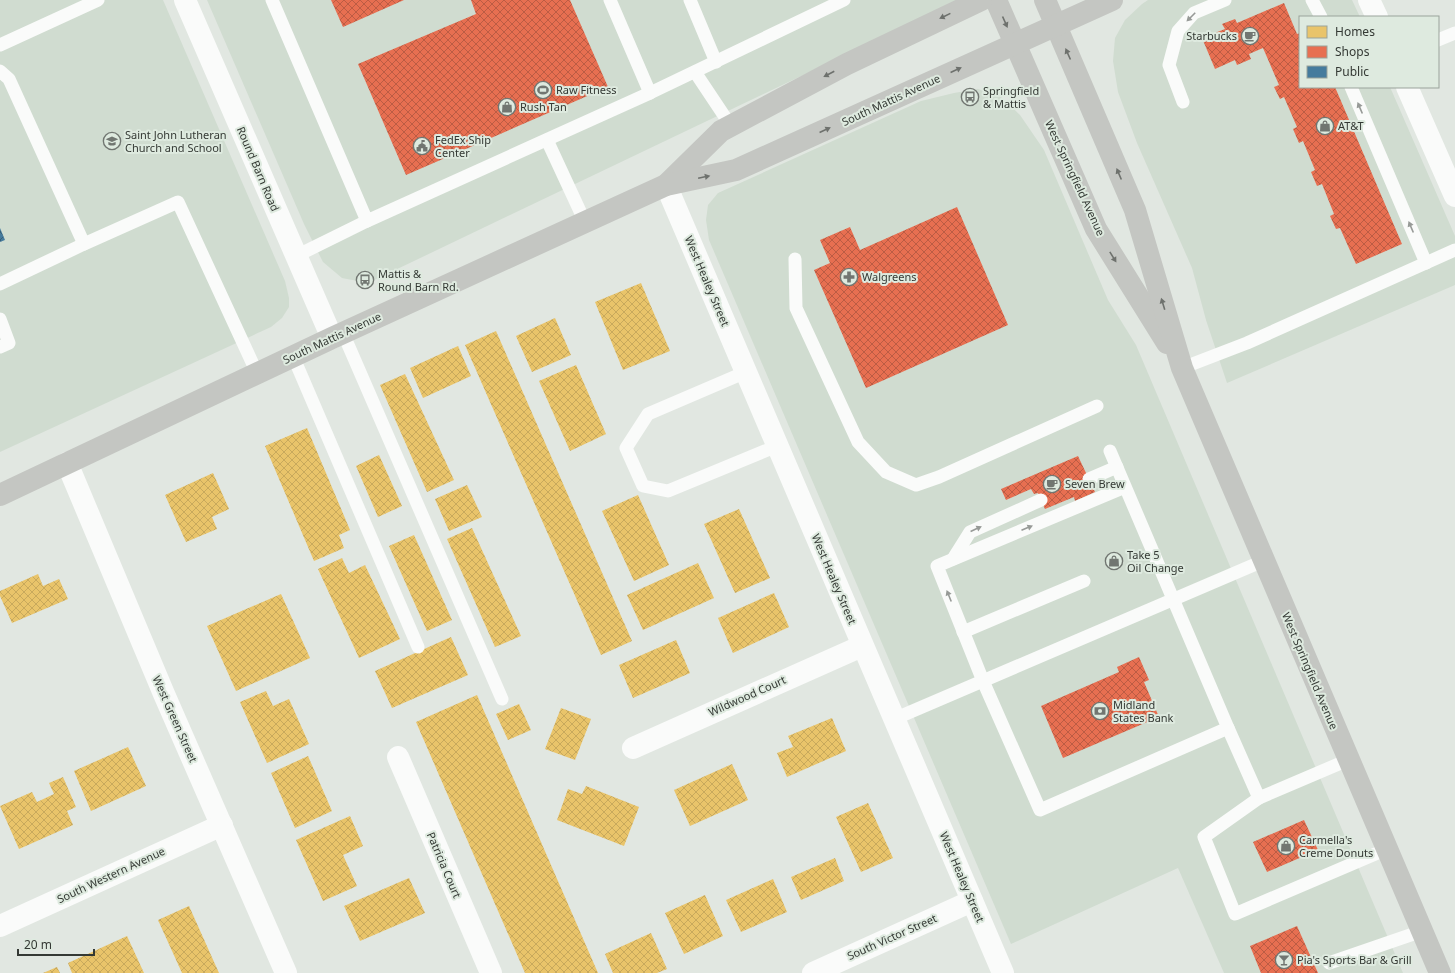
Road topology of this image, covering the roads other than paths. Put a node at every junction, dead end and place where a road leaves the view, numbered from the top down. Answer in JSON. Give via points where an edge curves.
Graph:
{"nodes":[{"id":1,"x":98,"y":0,"type":"edge"},
{"id":2,"x":185,"y":0,"type":"edge"},
{"id":3,"x":272,"y":0,"type":"edge"},
{"id":4,"x":610,"y":0,"type":"edge"},
{"id":5,"x":690,"y":0,"type":"edge"},
{"id":6,"x":844,"y":0,"type":"edge"},
{"id":7,"x":981,"y":0,"type":"edge"},
{"id":8,"x":996,"y":0,"type":"edge"},
{"id":9,"x":1045,"y":0,"type":"edge"},
{"id":10,"x":1112,"y":0,"type":"edge"},
{"id":11,"x":1225,"y":0,"type":"edge"},
{"id":12,"x":1312,"y":0,"type":"edge"},
{"id":13,"x":1369,"y":0,"type":"edge"},
{"id":14,"x":1320,"y":16,"type":"edge"},
{"id":15,"x":1377,"y":16,"type":"edge"},
{"id":16,"x":1055,"y":25,"type":"junction"},
{"id":17,"x":1455,"y":33,"type":"edge"},
{"id":18,"x":1439,"y":40,"type":"edge"},
{"id":19,"x":1015,"y":44,"type":"junction"},
{"id":20,"x":0,"y":45,"type":"edge"},
{"id":21,"x":716,"y":62,"type":"junction"},
{"id":22,"x":0,"y":71,"type":"edge"},
{"id":23,"x":696,"y":72,"type":"junction"},
{"id":24,"x":1351,"y":88,"type":"edge"},
{"id":25,"x":1407,"y":88,"type":"edge"},
{"id":26,"x":650,"y":94,"type":"junction"},
{"id":27,"x":1183,"y":102,"type":"dead end"},
{"id":28,"x":731,"y":126,"type":"junction"},
{"id":29,"x":547,"y":140,"type":"junction"},
{"id":30,"x":666,"y":185,"type":"junction"},
{"id":31,"x":1455,"y":196,"type":"edge"},
{"id":32,"x":367,"y":221,"type":"junction"},
{"id":33,"x":585,"y":222,"type":"junction"},
{"id":34,"x":84,"y":244,"type":"junction"},
{"id":35,"x":1455,"y":250,"type":"edge"},
{"id":36,"x":296,"y":256,"type":"junction"},
{"id":37,"x":795,"y":259,"type":"dead end"},
{"id":38,"x":1426,"y":263,"type":"junction"},
{"id":39,"x":0,"y":284,"type":"edge"},
{"id":40,"x":0,"y":319,"type":"edge"},
{"id":41,"x":337,"y":335,"type":"junction"},
{"id":42,"x":0,"y":347,"type":"edge"},
{"id":43,"x":292,"y":356,"type":"junction"},
{"id":44,"x":1182,"y":368,"type":"junction"},
{"id":45,"x":746,"y":372,"type":"junction"},
{"id":46,"x":257,"y":373,"type":"junction"},
{"id":47,"x":1097,"y":406,"type":"dead end"},
{"id":48,"x":777,"y":446,"type":"junction"},
{"id":49,"x":1110,"y":451,"type":"dead end"},
{"id":50,"x":67,"y":464,"type":"junction"},
{"id":51,"x":1117,"y":467,"type":"junction"},
{"id":52,"x":1089,"y":479,"type":"dead end"},
{"id":53,"x":1125,"y":487,"type":"junction"},
{"id":54,"x":0,"y":495,"type":"edge"},
{"id":55,"x":1041,"y":500,"type":"dead end"},
{"id":56,"x":952,"y":559,"type":"junction"},
{"id":57,"x":1263,"y":561,"type":"junction"},
{"id":58,"x":1084,"y":581,"type":"dead end"},
{"id":59,"x":1173,"y":600,"type":"junction"},
{"id":60,"x":963,"y":632,"type":"junction"},
{"id":61,"x":862,"y":646,"type":"junction"},
{"id":62,"x":418,"y":647,"type":"dead end"},
{"id":63,"x":982,"y":681,"type":"junction"},
{"id":64,"x":502,"y":699,"type":"dead end"},
{"id":65,"x":894,"y":719,"type":"junction"},
{"id":66,"x":1228,"y":728,"type":"junction"},
{"id":67,"x":633,"y":748,"type":"dead end"},
{"id":68,"x":398,"y":757,"type":"dead end"},
{"id":69,"x":1348,"y":760,"type":"junction"},
{"id":70,"x":1259,"y":798,"type":"junction"},
{"id":71,"x":222,"y":825,"type":"junction"},
{"id":72,"x":1387,"y":849,"type":"junction"},
{"id":73,"x":972,"y":901,"type":"junction"},
{"id":74,"x":0,"y":926,"type":"edge"},
{"id":75,"x":1422,"y":931,"type":"junction"},
{"id":76,"x":1328,"y":963,"type":"dead end"},
{"id":77,"x":286,"y":973,"type":"edge"},
{"id":78,"x":491,"y":973,"type":"edge"},
{"id":79,"x":813,"y":973,"type":"edge"},
{"id":80,"x":1003,"y":973,"type":"edge"},
{"id":81,"x":1440,"y":973,"type":"edge"}],
"edges":[{"from":1,"to":20,"type":"lane"},
{"from":2,"to":36,"type":"street","name":"Round Barn Road"},
{"from":3,"to":32,"type":"lane"},
{"from":4,"to":26,"type":"lane"},
{"from":5,"to":21,"type":"lane"},
{"from":6,"to":21,"type":"lane"},
{"from":7,"to":28,"type":"main road","name":"South Mattis Avenue","one_way":true,"via":[[847,64]]},
{"from":8,"to":19,"type":"main road","name":"West Springfield Avenue","one_way":true},
{"from":9,"to":16,"type":"main road","name":"West Springfield Avenue"},
{"from":10,"to":16,"type":"main road","name":"South Mattis Avenue"},
{"from":11,"to":27,"type":"lane","one_way":true,"via":[[1194,13],[1178,31],[1168,65]]},
{"from":12,"to":14,"type":"lane"},
{"from":13,"to":15,"type":"street"},
{"from":16,"to":19,"type":"main road","name":"South Mattis Avenue"},
{"from":44,"to":16,"type":"main road","name":"West Springfield Avenue","one_way":true,"via":[[1135,210]]},
{"from":17,"to":18,"type":"lane"},
{"from":30,"to":19,"type":"main road","name":"South Mattis Avenue","one_way":true,"via":[[736,170]]},
{"from":19,"to":44,"type":"main road","name":"West Springfield Avenue","one_way":true,"via":[[1096,228]]},
{"from":21,"to":23,"type":"lane"},
{"from":22,"to":34,"type":"lane","via":[[9,79]]},
{"from":23,"to":26,"type":"lane"},
{"from":23,"to":28,"type":"lane"},
{"from":38,"to":24,"type":"lane","one_way":true},
{"from":25,"to":31,"type":"street"},
{"from":26,"to":29,"type":"lane"},
{"from":28,"to":30,"type":"main road","name":"South Mattis Avenue","via":[[721,131]]},
{"from":29,"to":32,"type":"lane"},
{"from":29,"to":33,"type":"lane"},
{"from":30,"to":33,"type":"main road","name":"South Mattis Avenue"},
{"from":30,"to":45,"type":"street","name":"West Healey Street"},
{"from":32,"to":36,"type":"lane"},
{"from":33,"to":41,"type":"main road","name":"South Mattis Avenue"},
{"from":34,"to":39,"type":"lane"},
{"from":34,"to":46,"type":"lane","via":[[178,202]]},
{"from":35,"to":38,"type":"lane"},
{"from":36,"to":41,"type":"street","name":"Round Barn Road"},
{"from":37,"to":47,"type":"lane","via":[[796,308],[858,442],[886,472],[916,485]]},
{"from":38,"to":44,"type":"lane","via":[[1247,343]]},
{"from":40,"to":42,"type":"lane","via":[[9,343]]},
{"from":41,"to":43,"type":"main road","name":"South Mattis Avenue"},
{"from":41,"to":64,"type":"lane"},
{"from":43,"to":46,"type":"main road","name":"South Mattis Avenue"},
{"from":43,"to":62,"type":"lane"},
{"from":44,"to":57,"type":"main road","name":"West Springfield Avenue"},
{"from":45,"to":48,"type":"street","name":"West Healey Street"},
{"from":45,"to":48,"type":"lane","via":[[648,414],[626,448],[643,486],[668,492]]},
{"from":46,"to":50,"type":"main road","name":"South Mattis Avenue"},
{"from":48,"to":61,"type":"street","name":"West Healey Street"},
{"from":49,"to":51,"type":"lane"},
{"from":50,"to":54,"type":"main road","name":"South Mattis Avenue"},
{"from":50,"to":71,"type":"street","name":"West Green Street"},
{"from":51,"to":52,"type":"lane"},
{"from":51,"to":53,"type":"lane"},
{"from":56,"to":53,"type":"lane","one_way":true},
{"from":53,"to":59,"type":"lane"},
{"from":56,"to":55,"type":"lane","one_way":true,"via":[[970,532]]},
{"from":60,"to":56,"type":"lane","one_way":true,"via":[[937,566]]},
{"from":57,"to":59,"type":"lane"},
{"from":57,"to":69,"type":"main road","name":"West Springfield Avenue"},
{"from":58,"to":60,"type":"lane"},
{"from":59,"to":63,"type":"lane"},
{"from":59,"to":66,"type":"lane"},
{"from":60,"to":63,"type":"lane"},
{"from":61,"to":65,"type":"street","name":"West Healey Street"},
{"from":61,"to":67,"type":"street","name":"Wildwood Court"},
{"from":63,"to":65,"type":"lane"},
{"from":63,"to":66,"type":"lane","via":[[1040,810]]},
{"from":65,"to":73,"type":"street","name":"West Healey Street"},
{"from":66,"to":70,"type":"lane"},
{"from":68,"to":78,"type":"street","name":"Patricia Court"},
{"from":69,"to":70,"type":"lane"},
{"from":69,"to":72,"type":"main road","name":"West Springfield Avenue"},
{"from":70,"to":72,"type":"lane","via":[[1204,838],[1235,914]]},
{"from":71,"to":74,"type":"street","name":"South Western Avenue"},
{"from":71,"to":77,"type":"street","name":"West Green Street"},
{"from":72,"to":75,"type":"main road","name":"West Springfield Avenue"},
{"from":73,"to":79,"type":"street","name":"South Victor Street"},
{"from":73,"to":80,"type":"street","name":"West Healey Street"},
{"from":75,"to":76,"type":"lane"},
{"from":75,"to":81,"type":"main road","name":"West Springfield Avenue"}]}
